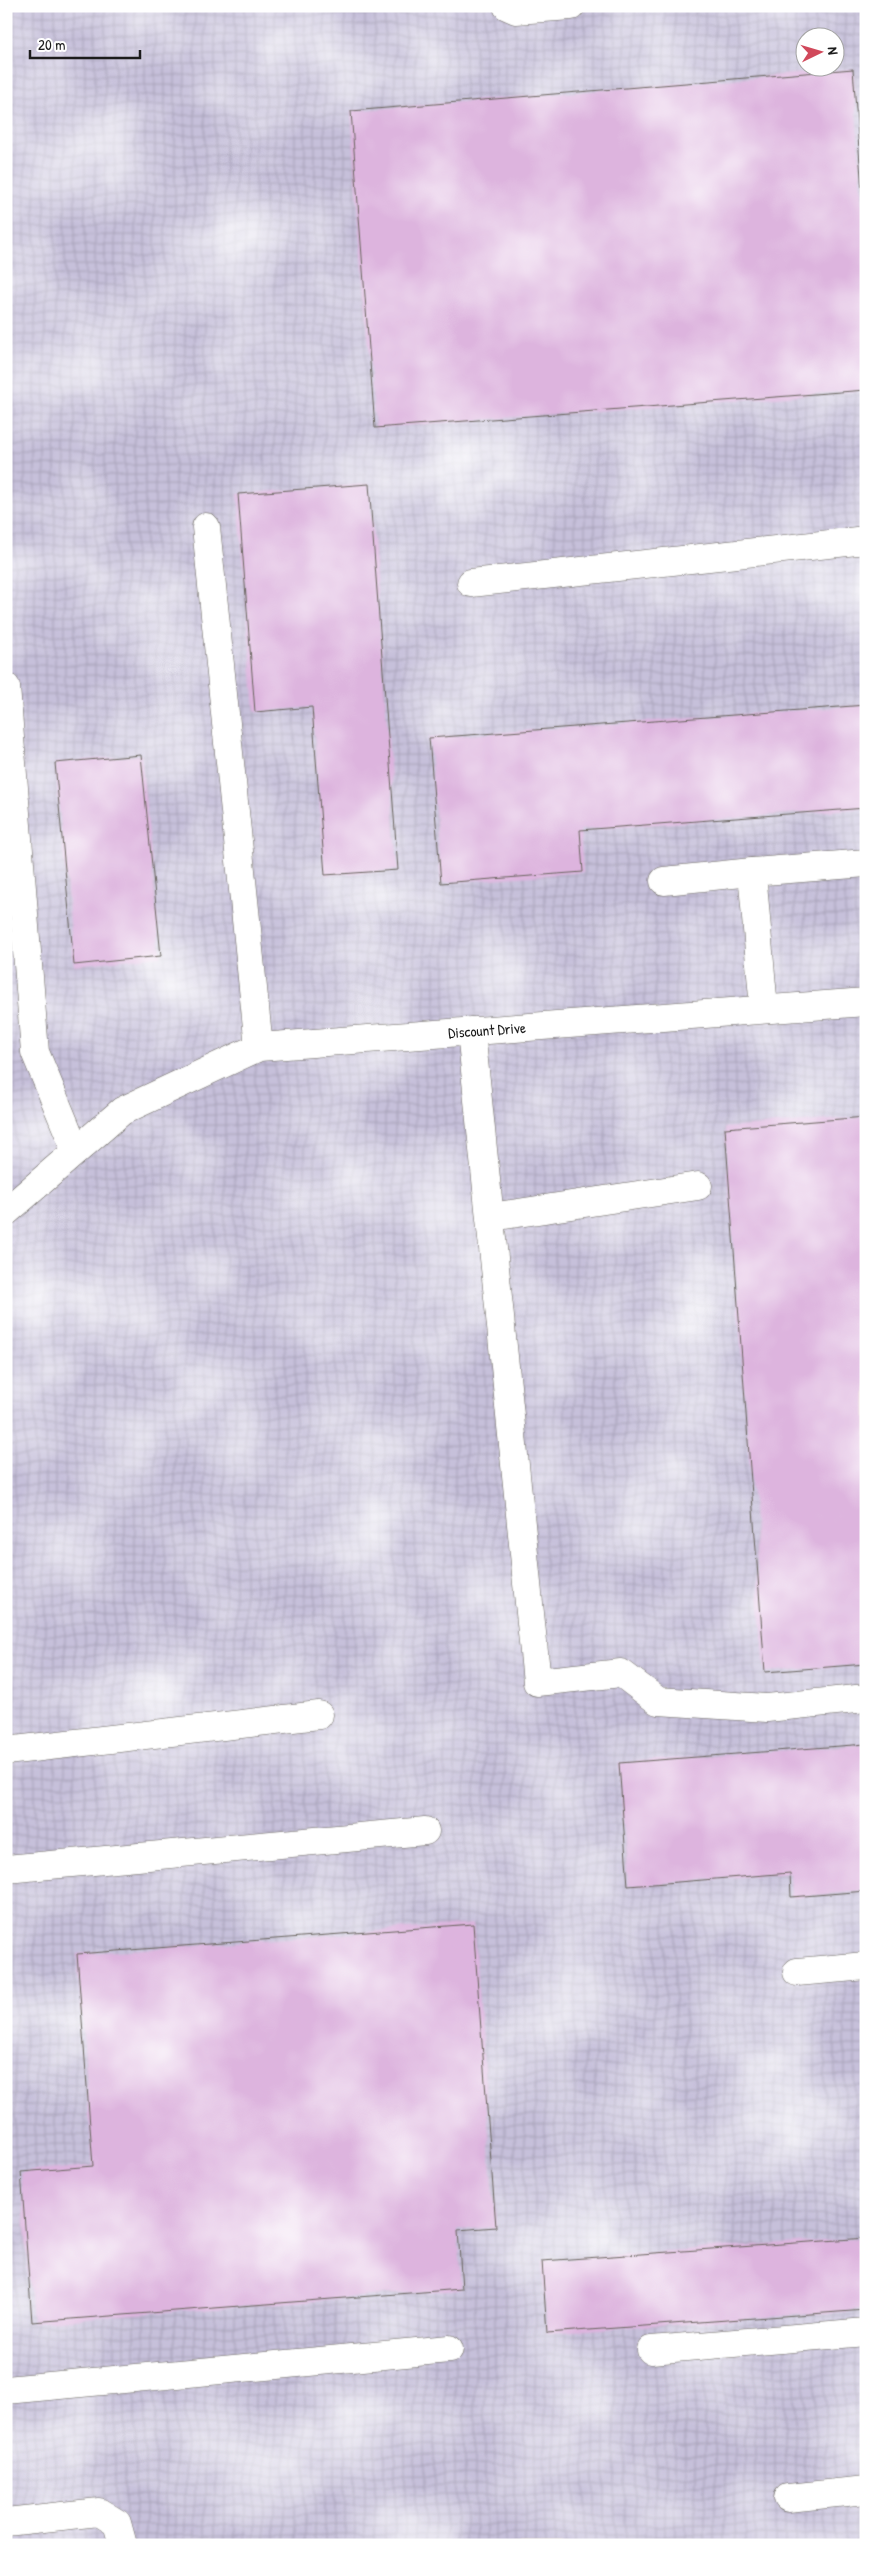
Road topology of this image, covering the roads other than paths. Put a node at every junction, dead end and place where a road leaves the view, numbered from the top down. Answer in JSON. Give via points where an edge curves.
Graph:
{"nodes":[{"id":1,"x":507,"y":6,"type":"edge"},
{"id":2,"x":571,"y":6,"type":"edge"},
{"id":3,"x":206,"y":527,"type":"dead end"},
{"id":4,"x":866,"y":540,"type":"edge"},
{"id":5,"x":471,"y":582,"type":"dead end"},
{"id":6,"x":6,"y":687,"type":"edge"},
{"id":7,"x":866,"y":863,"type":"edge"},
{"id":8,"x":752,"y":872,"type":"junction"},
{"id":9,"x":664,"y":881,"type":"dead end"},
{"id":10,"x":866,"y":1002,"type":"edge"},
{"id":11,"x":764,"y":1010,"type":"junction"},
{"id":12,"x":471,"y":1031,"type":"junction"},
{"id":13,"x":259,"y":1047,"type":"junction"},
{"id":14,"x":76,"y":1151,"type":"junction"},
{"id":15,"x":698,"y":1186,"type":"dead end"},
{"id":16,"x":6,"y":1212,"type":"edge"},
{"id":17,"x":491,"y":1217,"type":"junction"},
{"id":18,"x":866,"y":1698,"type":"edge"},
{"id":19,"x":319,"y":1715,"type":"dead end"},
{"id":20,"x":6,"y":1751,"type":"edge"},
{"id":21,"x":425,"y":1831,"type":"dead end"},
{"id":22,"x":6,"y":1869,"type":"edge"},
{"id":23,"x":866,"y":1966,"type":"edge"},
{"id":24,"x":797,"y":1972,"type":"dead end"},
{"id":25,"x":866,"y":2332,"type":"edge"},
{"id":26,"x":449,"y":2349,"type":"dead end"},
{"id":27,"x":651,"y":2350,"type":"dead end"},
{"id":28,"x":6,"y":2390,"type":"edge"},
{"id":29,"x":866,"y":2490,"type":"edge"},
{"id":30,"x":788,"y":2498,"type":"dead end"},
{"id":31,"x":6,"y":2522,"type":"edge"},
{"id":32,"x":124,"y":2545,"type":"edge"}],
"edges":[{"from":1,"to":2,"type":"street","via":[[516,10]]},
{"from":3,"to":13,"type":"street"},
{"from":4,"to":5,"type":"street"},
{"from":6,"to":14,"type":"street","via":[[35,1052]]},
{"from":7,"to":8,"type":"street"},
{"from":8,"to":9,"type":"street"},
{"from":8,"to":11,"type":"street"},
{"from":10,"to":11,"type":"street","name":"Discount Drive"},
{"from":11,"to":12,"type":"street","name":"Discount Drive"},
{"from":12,"to":13,"type":"street","name":"Discount Drive"},
{"from":12,"to":17,"type":"street"},
{"from":13,"to":14,"type":"street","name":"Discount Drive","via":[[122,1111]]},
{"from":14,"to":16,"type":"street","name":"Discount Drive"},
{"from":15,"to":17,"type":"street"},
{"from":17,"to":18,"type":"street","via":[[538,1682],[621,1673],[658,1701],[767,1708]]},
{"from":19,"to":20,"type":"street"},
{"from":21,"to":22,"type":"street"},
{"from":23,"to":24,"type":"street"},
{"from":25,"to":27,"type":"street"},
{"from":26,"to":28,"type":"street"},
{"from":29,"to":30,"type":"street"},
{"from":31,"to":32,"type":"street","via":[[99,2512],[117,2523]]}]}
